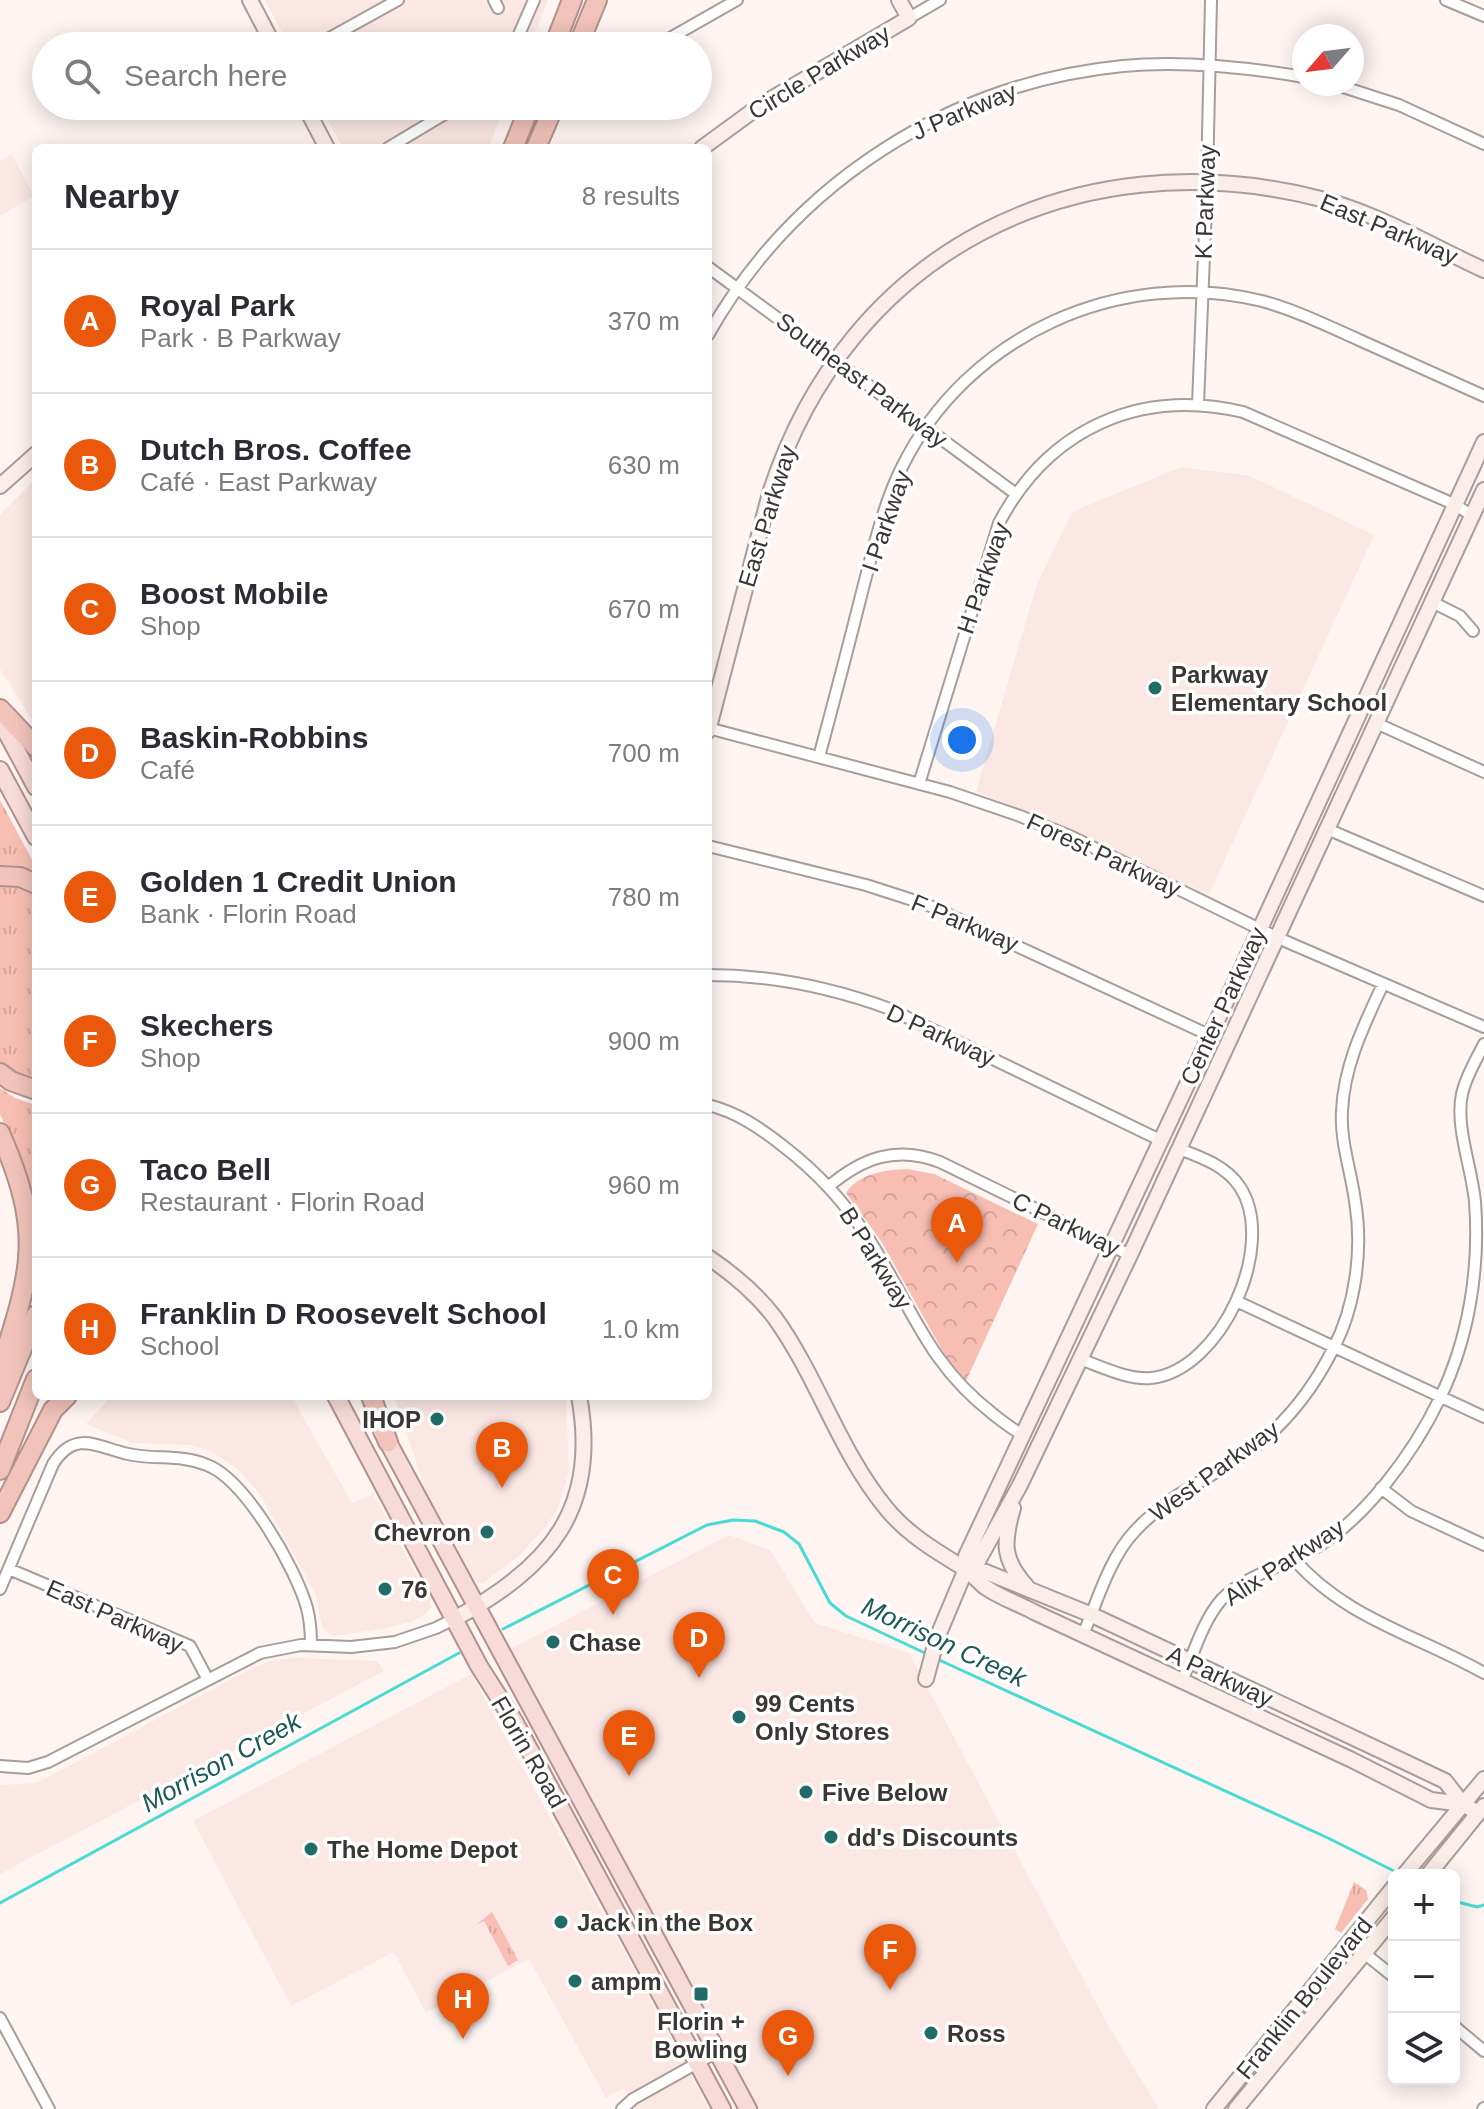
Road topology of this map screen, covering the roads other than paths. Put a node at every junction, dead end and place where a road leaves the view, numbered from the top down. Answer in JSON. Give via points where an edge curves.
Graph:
{"nodes":[{"id":1,"x":250,"y":0,"type":"edge"},
{"id":2,"x":398,"y":0,"type":"edge"},
{"id":3,"x":534,"y":0,"type":"edge"},
{"id":4,"x":572,"y":0,"type":"edge"},
{"id":5,"x":597,"y":0,"type":"edge"},
{"id":6,"x":737,"y":0,"type":"edge"},
{"id":7,"x":899,"y":0,"type":"edge"},
{"id":8,"x":940,"y":0,"type":"edge"},
{"id":9,"x":1211,"y":0,"type":"edge"},
{"id":10,"x":1446,"y":0,"type":"edge"},
{"id":11,"x":722,"y":4,"type":"edge"},
{"id":12,"x":1484,"y":16,"type":"edge"},
{"id":13,"x":909,"y":18,"type":"junction"},
{"id":14,"x":267,"y":32,"type":"edge"},
{"id":15,"x":340,"y":32,"type":"edge"},
{"id":16,"x":520,"y":32,"type":"edge"},
{"id":17,"x":559,"y":32,"type":"edge"},
{"id":18,"x":584,"y":32,"type":"edge"},
{"id":19,"x":678,"y":32,"type":"edge"},
{"id":20,"x":1209,"y":65,"type":"junction"},
{"id":21,"x":1292,"y":75,"type":"edge"},
{"id":22,"x":1364,"y":94,"type":"edge"},
{"id":23,"x":312,"y":120,"type":"edge"},
{"id":24,"x":435,"y":120,"type":"edge"},
{"id":25,"x":524,"y":120,"type":"edge"},
{"id":26,"x":548,"y":120,"type":"edge"},
{"id":27,"x":325,"y":144,"type":"edge"},
{"id":28,"x":395,"y":144,"type":"edge"},
{"id":29,"x":515,"y":144,"type":"edge"},
{"id":30,"x":538,"y":144,"type":"edge"},
{"id":31,"x":707,"y":144,"type":"edge"},
{"id":32,"x":1484,"y":144,"type":"edge"},
{"id":33,"x":1207,"y":181,"type":"junction"},
{"id":34,"x":712,"y":270,"type":"edge"},
{"id":35,"x":1484,"y":270,"type":"edge"},
{"id":36,"x":738,"y":288,"type":"junction"},
{"id":37,"x":1201,"y":292,"type":"junction"},
{"id":38,"x":712,"y":329,"type":"edge"},
{"id":39,"x":835,"y":360,"type":"junction"},
{"id":40,"x":1484,"y":396,"type":"edge"},
{"id":41,"x":1198,"y":404,"type":"junction"},
{"id":42,"x":926,"y":427,"type":"junction"},
{"id":43,"x":1484,"y":442,"type":"edge"},
{"id":44,"x":32,"y":458,"type":"edge"},
{"id":45,"x":0,"y":486,"type":"edge"},
{"id":46,"x":1484,"y":490,"type":"edge"},
{"id":47,"x":1016,"y":494,"type":"junction"},
{"id":48,"x":1456,"y":505,"type":"junction"},
{"id":49,"x":1472,"y":516,"type":"junction"},
{"id":50,"x":1432,"y":602,"type":"junction"},
{"id":51,"x":1473,"y":631,"type":"dead end"},
{"id":52,"x":0,"y":709,"type":"edge"},
{"id":53,"x":712,"y":714,"type":"edge"},
{"id":54,"x":0,"y":720,"type":"edge"},
{"id":55,"x":1376,"y":723,"type":"junction"},
{"id":56,"x":712,"y":730,"type":"edge"},
{"id":57,"x":32,"y":743,"type":"edge"},
{"id":58,"x":819,"y":757,"type":"junction"},
{"id":59,"x":0,"y":770,"type":"edge"},
{"id":60,"x":1484,"y":772,"type":"edge"},
{"id":61,"x":32,"y":780,"type":"edge"},
{"id":62,"x":919,"y":784,"type":"junction"},
{"id":63,"x":1327,"y":829,"type":"junction"},
{"id":64,"x":32,"y":830,"type":"edge"},
{"id":65,"x":712,"y":847,"type":"edge"},
{"id":66,"x":0,"y":876,"type":"edge"},
{"id":67,"x":32,"y":882,"type":"edge"},
{"id":68,"x":1484,"y":896,"type":"edge"},
{"id":69,"x":1260,"y":929,"type":"junction"},
{"id":70,"x":1278,"y":938,"type":"junction"},
{"id":71,"x":712,"y":975,"type":"edge"},
{"id":72,"x":1383,"y":984,"type":"junction"},
{"id":73,"x":1484,"y":1027,"type":"edge"},
{"id":74,"x":1209,"y":1035,"type":"junction"},
{"id":75,"x":1484,"y":1044,"type":"edge"},
{"id":76,"x":0,"y":1073,"type":"edge"},
{"id":77,"x":32,"y":1089,"type":"edge"},
{"id":78,"x":712,"y":1106,"type":"edge"},
{"id":79,"x":0,"y":1133,"type":"edge"},
{"id":80,"x":1160,"y":1140,"type":"junction"},
{"id":81,"x":1179,"y":1149,"type":"junction"},
{"id":82,"x":828,"y":1187,"type":"junction"},
{"id":83,"x":1480,"y":1233,"type":"edge"},
{"id":84,"x":1110,"y":1245,"type":"junction"},
{"id":85,"x":1130,"y":1255,"type":"junction"},
{"id":86,"x":712,"y":1260,"type":"edge"},
{"id":87,"x":1236,"y":1301,"type":"junction"},
{"id":88,"x":32,"y":1325,"type":"edge"},
{"id":89,"x":1334,"y":1349,"type":"junction"},
{"id":90,"x":1080,"y":1359,"type":"junction"},
{"id":91,"x":0,"y":1370,"type":"edge"},
{"id":92,"x":32,"y":1389,"type":"edge"},
{"id":93,"x":1440,"y":1397,"type":"junction"},
{"id":94,"x":63,"y":1400,"type":"edge"},
{"id":95,"x":338,"y":1400,"type":"edge"},
{"id":96,"x":365,"y":1400,"type":"edge"},
{"id":97,"x":372,"y":1400,"type":"edge"},
{"id":98,"x":580,"y":1400,"type":"edge"},
{"id":99,"x":0,"y":1402,"type":"edge"},
{"id":100,"x":1484,"y":1417,"type":"edge"},
{"id":101,"x":1023,"y":1435,"type":"junction"},
{"id":102,"x":388,"y":1442,"type":"junction"},
{"id":103,"x":0,"y":1470,"type":"edge"},
{"id":104,"x":1020,"y":1485,"type":"junction"},
{"id":105,"x":1381,"y":1488,"type":"junction"},
{"id":106,"x":0,"y":1513,"type":"edge"},
{"id":107,"x":1484,"y":1545,"type":"edge"},
{"id":108,"x":1293,"y":1558,"type":"junction"},
{"id":109,"x":9,"y":1569,"type":"junction"},
{"id":110,"x":966,"y":1569,"type":"junction"},
{"id":111,"x":0,"y":1589,"type":"edge"},
{"id":112,"x":1029,"y":1590,"type":"junction"},
{"id":113,"x":476,"y":1608,"type":"junction"},
{"id":114,"x":1092,"y":1615,"type":"junction"},
{"id":115,"x":454,"y":1619,"type":"junction"},
{"id":116,"x":1083,"y":1635,"type":"junction"},
{"id":117,"x":311,"y":1645,"type":"junction"},
{"id":118,"x":1190,"y":1662,"type":"junction"},
{"id":119,"x":1484,"y":1673,"type":"edge"},
{"id":120,"x":207,"y":1678,"type":"junction"},
{"id":121,"x":926,"y":1679,"type":"dead end"},
{"id":122,"x":1182,"y":1681,"type":"junction"},
{"id":123,"x":0,"y":1766,"type":"edge"},
{"id":124,"x":1484,"y":1779,"type":"edge"},
{"id":125,"x":1463,"y":1804,"type":"junction"},
{"id":126,"x":1481,"y":1809,"type":"edge"},
{"id":127,"x":1409,"y":1869,"type":"edge"},
{"id":128,"x":1433,"y":1869,"type":"edge"},
{"id":129,"x":1388,"y":1894,"type":"edge"},
{"id":130,"x":1388,"y":1924,"type":"edge"},
{"id":131,"x":1364,"y":1953,"type":"junction"},
{"id":132,"x":1388,"y":1972,"type":"edge"},
{"id":133,"x":0,"y":2018,"type":"edge"},
{"id":134,"x":1460,"y":2031,"type":"edge"},
{"id":135,"x":1484,"y":2051,"type":"edge"},
{"id":136,"x":717,"y":2052,"type":"junction"},
{"id":137,"x":697,"y":2063,"type":"junction"},
{"id":138,"x":49,"y":2109,"type":"edge"},
{"id":139,"x":622,"y":2109,"type":"edge"},
{"id":140,"x":722,"y":2109,"type":"edge"},
{"id":141,"x":748,"y":2109,"type":"edge"},
{"id":142,"x":1214,"y":2109,"type":"edge"},
{"id":143,"x":1236,"y":2109,"type":"edge"}],
"edges":[{"from":1,"to":14,"type":"street"},
{"from":2,"to":15,"type":"street"},
{"from":3,"to":16,"type":"street"},
{"from":4,"to":17,"type":"highway"},
{"from":5,"to":18,"type":"highway"},
{"from":6,"to":11,"type":"street"},
{"from":7,"to":13,"type":"street"},
{"from":8,"to":13,"type":"street","name":"Circle Parkway"},
{"from":9,"to":20,"type":"street","name":"K Parkway"},
{"from":10,"to":12,"type":"street"},
{"from":11,"to":19,"type":"street"},
{"from":13,"to":31,"type":"street","name":"Circle Parkway","via":[[761,105]]},
{"from":20,"to":21,"type":"street","name":"J Parkway"},
{"from":20,"to":33,"type":"street","name":"K Parkway"},
{"from":20,"to":36,"type":"street","name":"J Parkway","via":[[1088,70],[1016,87],[947,113],[878,151],[834,184],[774,242]]},
{"from":22,"to":32,"type":"street"},
{"from":23,"to":27,"type":"street"},
{"from":24,"to":28,"type":"street"},
{"from":25,"to":29,"type":"highway"},
{"from":26,"to":30,"type":"highway"},
{"from":33,"to":35,"type":"street","name":"East Parkway","via":[[1319,198]]},
{"from":33,"to":37,"type":"street","name":"K Parkway"},
{"from":33,"to":39,"type":"street","name":"East Parkway","via":[[1092,192],[993,227],[896,291]]},
{"from":34,"to":36,"type":"street","name":"Southeast Parkway"},
{"from":36,"to":38,"type":"street","name":"J Parkway"},
{"from":36,"to":39,"type":"street","name":"Southeast Parkway"},
{"from":37,"to":40,"type":"street","name":"I Parkway","via":[[1285,308]]},
{"from":37,"to":41,"type":"street","name":"K Parkway"},
{"from":37,"to":42,"type":"street","name":"I Parkway","via":[[1111,300],[1039,327],[976,371]]},
{"from":39,"to":42,"type":"street","name":"Southeast Parkway"},
{"from":39,"to":53,"type":"street","name":"East Parkway","via":[[804,409],[779,464]]},
{"from":41,"to":47,"type":"street","name":"H Parkway","via":[[1154,406],[1092,426],[1040,464]]},
{"from":41,"to":48,"type":"street","name":"H Parkway","via":[[1264,418]]},
{"from":42,"to":47,"type":"street","name":"Southeast Parkway"},
{"from":42,"to":58,"type":"street","name":"I Parkway","via":[[885,507]]},
{"from":43,"to":48,"type":"street","name":"Center Parkway"},
{"from":44,"to":45,"type":"street"},
{"from":46,"to":49,"type":"street","name":"Center Parkway"},
{"from":47,"to":62,"type":"street","name":"H Parkway","via":[[991,543]]},
{"from":48,"to":49,"type":"street","name":"H Parkway"},
{"from":48,"to":69,"type":"street","name":"Center Parkway"},
{"from":49,"to":50,"type":"street","name":"Center Parkway"},
{"from":50,"to":51,"type":"street","via":[[1460,616]]},
{"from":50,"to":55,"type":"street","name":"Center Parkway"},
{"from":52,"to":57,"type":"highway"},
{"from":54,"to":61,"type":"main road"},
{"from":55,"to":60,"type":"street"},
{"from":55,"to":63,"type":"street","name":"Center Parkway"},
{"from":56,"to":58,"type":"street","name":"Forest Parkway"},
{"from":58,"to":62,"type":"street","name":"Forest Parkway"},
{"from":59,"to":64,"type":"main road"},
{"from":62,"to":69,"type":"street","name":"Forest Parkway","via":[[1072,837]]},
{"from":63,"to":68,"type":"street"},
{"from":63,"to":70,"type":"street","name":"Center Parkway"},
{"from":65,"to":74,"type":"street","name":"F Parkway","via":[[928,905]]},
{"from":66,"to":67,"type":"highway"},
{"from":69,"to":70,"type":"street","name":"Forest Parkway"},
{"from":69,"to":74,"type":"street","name":"Center Parkway"},
{"from":70,"to":72,"type":"street","name":"Forest Parkway"},
{"from":70,"to":81,"type":"street","name":"Center Parkway"},
{"from":71,"to":80,"type":"street","name":"D Parkway","via":[[801,982],[861,998]]},
{"from":72,"to":73,"type":"street","name":"Forest Parkway"},
{"from":72,"to":89,"type":"street","name":"West Parkway","via":[[1355,1046],[1342,1108],[1358,1245],[1351,1297]]},
{"from":74,"to":80,"type":"street","name":"Center Parkway"},
{"from":75,"to":83,"type":"street","name":"Alix Parkway","via":[[1461,1102]]},
{"from":76,"to":77,"type":"highway"},
{"from":78,"to":82,"type":"street","name":"B Parkway","via":[[770,1136]]},
{"from":79,"to":91,"type":"highway","via":[[26,1200],[30,1235],[26,1282]]},
{"from":80,"to":84,"type":"street","name":"Center Parkway"},
{"from":81,"to":85,"type":"street","name":"Center Parkway"},
{"from":81,"to":87,"type":"street","via":[[1226,1171],[1245,1196],[1251,1246]]},
{"from":82,"to":84,"type":"street","name":"C Parkway","via":[[874,1157],[918,1155]]},
{"from":82,"to":101,"type":"street","name":"B Parkway","via":[[868,1238],[942,1366],[976,1401]]},
{"from":83,"to":93,"type":"street","name":"Alix Parkway","via":[[1467,1317]]},
{"from":84,"to":85,"type":"street","name":"C Parkway"},
{"from":84,"to":101,"type":"street","name":"Center Parkway"},
{"from":85,"to":90,"type":"street","name":"Center Parkway"},
{"from":86,"to":110,"type":"street","name":"A Parkway","via":[[773,1316],[884,1505],[916,1537]]},
{"from":87,"to":89,"type":"street"},
{"from":87,"to":90,"type":"street","via":[[1206,1346],[1161,1376],[1130,1376]]},
{"from":88,"to":99,"type":"highway"},
{"from":89,"to":93,"type":"street"},
{"from":89,"to":114,"type":"street","name":"West Parkway","via":[[1280,1424],[1248,1452],[1167,1501],[1132,1534]]},
{"from":90,"to":104,"type":"street","name":"Center Parkway"},
{"from":92,"to":103,"type":"highway"},
{"from":93,"to":100,"type":"street"},
{"from":93,"to":105,"type":"street","name":"Alix Parkway","via":[[1415,1443]]},
{"from":94,"to":106,"type":"highway"},
{"from":95,"to":115,"type":"main road","name":"Florin Road"},
{"from":96,"to":102,"type":"main road","name":"Florin Road"},
{"from":97,"to":102,"type":"highway"},
{"from":98,"to":113,"type":"street","name":"East Parkway","via":[[584,1466],[569,1518],[534,1565]]},
{"from":101,"to":110,"type":"street","name":"Center Parkway","via":[[966,1556]]},
{"from":102,"to":113,"type":"main road","name":"Florin Road"},
{"from":104,"to":110,"type":"street","name":"Center Parkway","via":[[978,1561]]},
{"from":104,"to":112,"type":"street","via":[[1006,1549]]},
{"from":105,"to":107,"type":"street","via":[[1411,1511]]},
{"from":105,"to":108,"type":"street","name":"Alix Parkway","via":[[1335,1533]]},
{"from":108,"to":118,"type":"street","name":"Alix Parkway","via":[[1222,1599]]},
{"from":108,"to":119,"type":"street","via":[[1318,1585],[1359,1613]]},
{"from":109,"to":111,"type":"street"},
{"from":109,"to":117,"type":"street","via":[[53,1464],[77,1442],[132,1455],[192,1459],[215,1468],[251,1503],[300,1589]]},
{"from":109,"to":120,"type":"street","name":"East Parkway","via":[[190,1646]]},
{"from":110,"to":112,"type":"street","name":"A Parkway"},
{"from":110,"to":116,"type":"street","name":"A Parkway","via":[[987,1588]]},
{"from":110,"to":121,"type":"street","name":"Center Parkway"},
{"from":112,"to":114,"type":"street","name":"A Parkway"},
{"from":113,"to":115,"type":"street","name":"East Parkway"},
{"from":113,"to":136,"type":"main road","name":"Florin Road"},
{"from":114,"to":116,"type":"street","name":"West Parkway"},
{"from":114,"to":118,"type":"street","name":"A Parkway"},
{"from":115,"to":117,"type":"street","name":"East Parkway","via":[[395,1642]]},
{"from":115,"to":137,"type":"main road","name":"Florin Road","via":[[522,1734]]},
{"from":116,"to":122,"type":"street","name":"A Parkway"},
{"from":117,"to":120,"type":"street","name":"East Parkway","via":[[260,1653]]},
{"from":118,"to":122,"type":"street","name":"Alix Parkway"},
{"from":118,"to":125,"type":"street","name":"A Parkway","via":[[1445,1781]]},
{"from":120,"to":123,"type":"street","name":"East Parkway","via":[[48,1762],[28,1768]]},
{"from":122,"to":125,"type":"street","name":"A Parkway","via":[[1431,1800]]},
{"from":124,"to":125,"type":"street"},
{"from":125,"to":126,"type":"street","name":"A Parkway"},
{"from":125,"to":127,"type":"street"},
{"from":126,"to":128,"type":"street"},
{"from":129,"to":142,"type":"street","name":"Franklin Boulevard"},
{"from":130,"to":131,"type":"street","name":"Franklin Boulevard"},
{"from":131,"to":132,"type":"street"},
{"from":131,"to":143,"type":"street","name":"Franklin Boulevard"},
{"from":133,"to":138,"type":"street"},
{"from":134,"to":135,"type":"street"},
{"from":136,"to":137,"type":"street"},
{"from":136,"to":141,"type":"main road","name":"Florin Road"},
{"from":137,"to":139,"type":"street"},
{"from":137,"to":140,"type":"main road","name":"Florin Road"}]}
